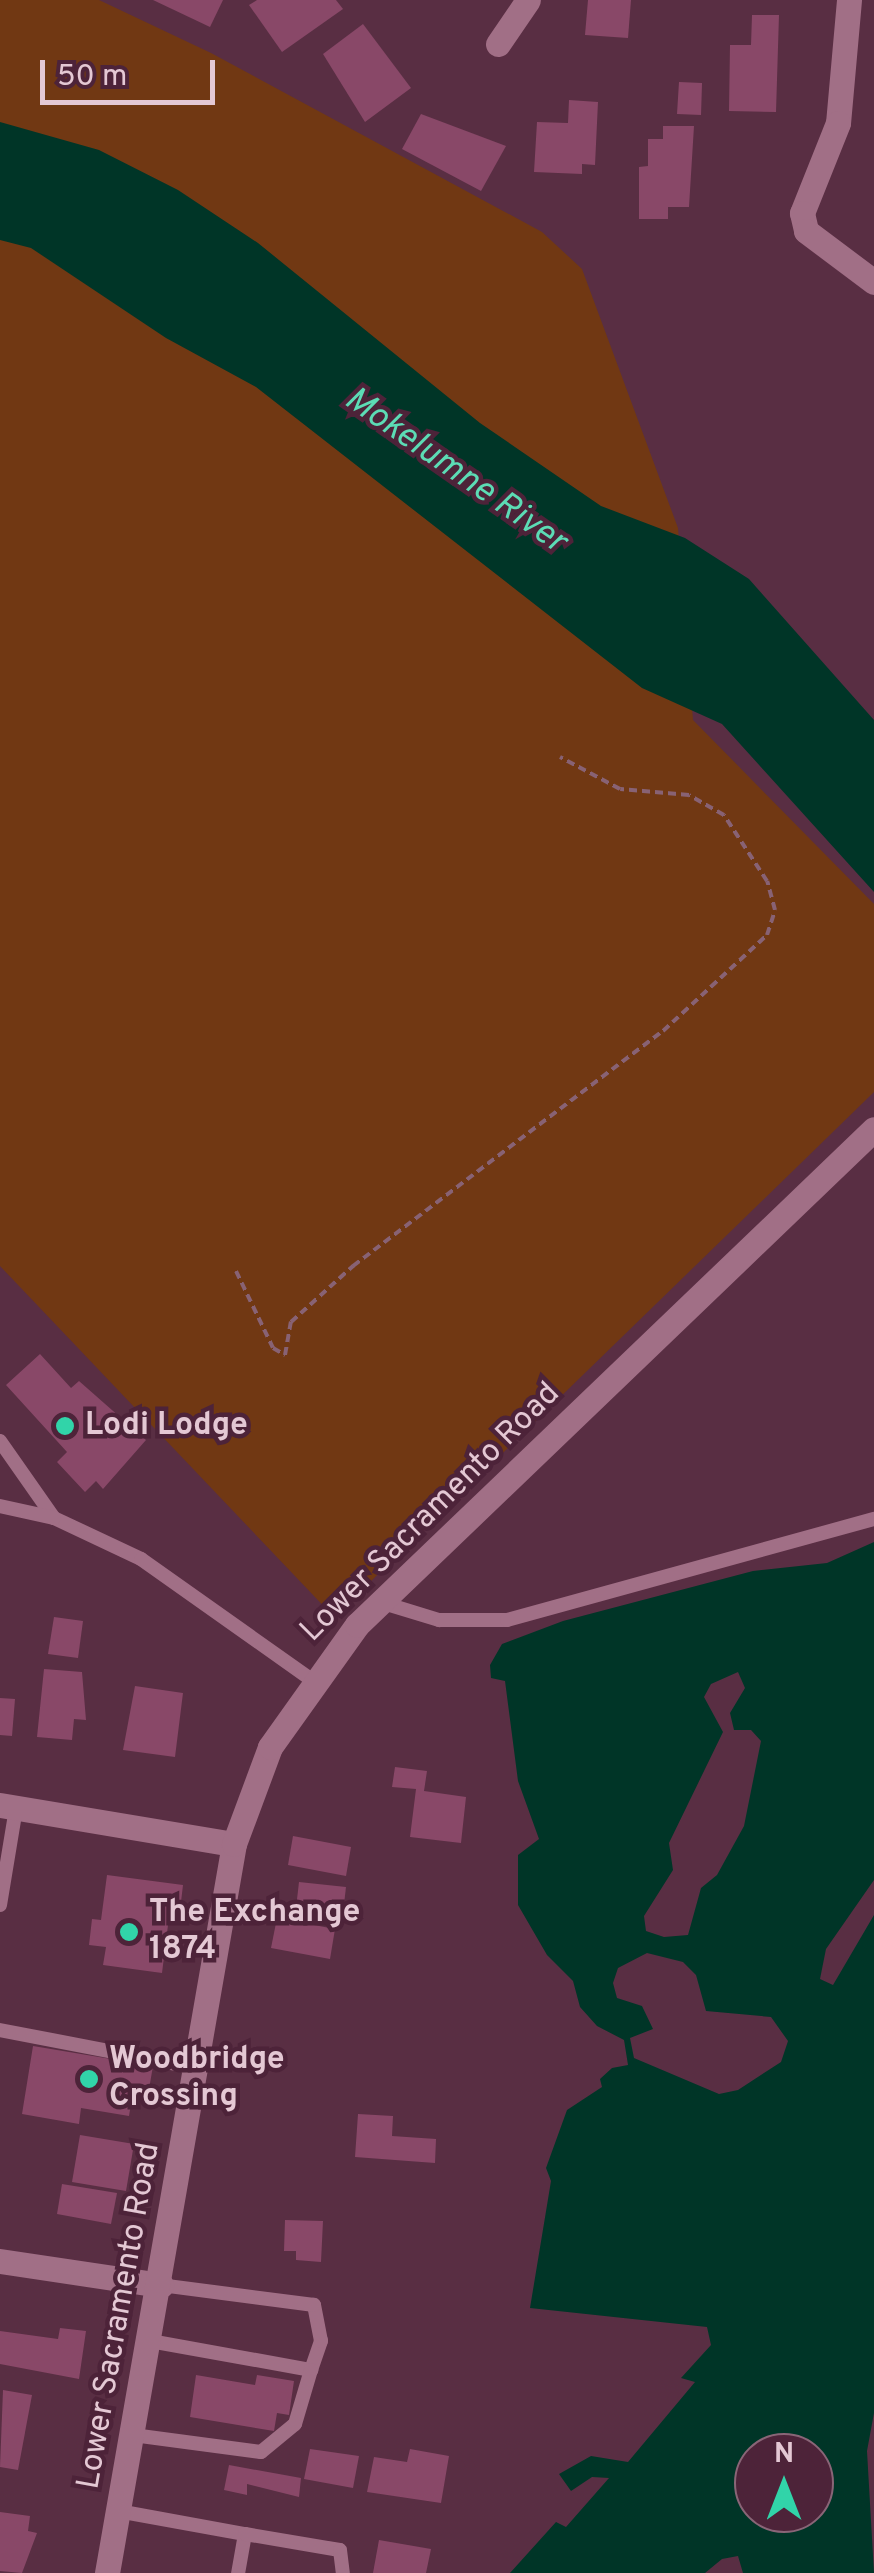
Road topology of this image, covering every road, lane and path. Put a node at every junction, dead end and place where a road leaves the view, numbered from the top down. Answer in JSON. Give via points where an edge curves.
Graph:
{"nodes":[{"id":1,"x":528,"y":0,"type":"edge"},
{"id":2,"x":849,"y":0,"type":"edge"},
{"id":3,"x":498,"y":44,"type":"dead end"},
{"id":4,"x":874,"y":282,"type":"edge"},
{"id":5,"x":560,"y":757,"type":"dead end"},
{"id":6,"x":874,"y":1128,"type":"edge"},
{"id":7,"x":236,"y":1272,"type":"dead end"},
{"id":8,"x":0,"y":1441,"type":"edge"},
{"id":9,"x":0,"y":1506,"type":"edge"},
{"id":10,"x":54,"y":1518,"type":"junction"},
{"id":11,"x":874,"y":1519,"type":"edge"},
{"id":12,"x":380,"y":1602,"type":"junction"},
{"id":13,"x":312,"y":1680,"type":"junction"},
{"id":14,"x":8,"y":1806,"type":"edge"},
{"id":15,"x":234,"y":1844,"type":"junction"},
{"id":16,"x":0,"y":1905,"type":"edge"},
{"id":17,"x":0,"y":2030,"type":"edge"},
{"id":18,"x":197,"y":2068,"type":"junction"},
{"id":19,"x":0,"y":2261,"type":"edge"},
{"id":20,"x":161,"y":2285,"type":"junction"},
{"id":21,"x":150,"y":2341,"type":"junction"},
{"id":22,"x":311,"y":2370,"type":"junction"},
{"id":23,"x":133,"y":2435,"type":"junction"},
{"id":24,"x":118,"y":2510,"type":"junction"},
{"id":25,"x":246,"y":2534,"type":"junction"},
{"id":26,"x":107,"y":2573,"type":"edge"},
{"id":27,"x":238,"y":2573,"type":"edge"},
{"id":28,"x":343,"y":2573,"type":"edge"}],
"edges":[{"from":1,"to":3,"type":"main road"},
{"from":2,"to":4,"type":"main road","via":[[838,124],[802,213],[806,231]]},
{"from":5,"to":7,"type":"path","via":[[620,789],[688,795],[724,815],[767,882],[775,910],[768,935],[663,1031],[353,1266],[291,1322],[286,1355],[273,1348]]},
{"from":6,"to":12,"type":"main road","name":"Lower Sacramento Road"},
{"from":8,"to":10,"type":"lane"},
{"from":9,"to":10,"type":"lane"},
{"from":10,"to":13,"type":"lane","via":[[141,1559]]},
{"from":11,"to":12,"type":"lane","via":[[507,1620],[439,1620]]},
{"from":12,"to":13,"type":"main road","name":"Lower Sacramento Road"},
{"from":13,"to":15,"type":"main road","name":"Lower Sacramento Road","via":[[270,1747]]},
{"from":14,"to":15,"type":"main road"},
{"from":14,"to":16,"type":"lane"},
{"from":15,"to":18,"type":"main road","name":"Lower Sacramento Road"},
{"from":17,"to":18,"type":"lane"},
{"from":18,"to":20,"type":"main road","name":"Lower Sacramento Road"},
{"from":19,"to":20,"type":"main road"},
{"from":20,"to":21,"type":"main road","name":"Lower Sacramento Road"},
{"from":20,"to":22,"type":"lane","via":[[314,2305],[320,2341]]},
{"from":21,"to":22,"type":"lane"},
{"from":21,"to":23,"type":"main road","name":"Lower Sacramento Road"},
{"from":22,"to":23,"type":"lane","via":[[295,2424],[260,2452]]},
{"from":23,"to":24,"type":"main road","name":"Lower Sacramento Road"},
{"from":24,"to":25,"type":"lane"},
{"from":24,"to":26,"type":"main road","name":"Lower Sacramento Road"},
{"from":25,"to":27,"type":"lane"},
{"from":25,"to":28,"type":"lane","via":[[340,2550]]}]}
